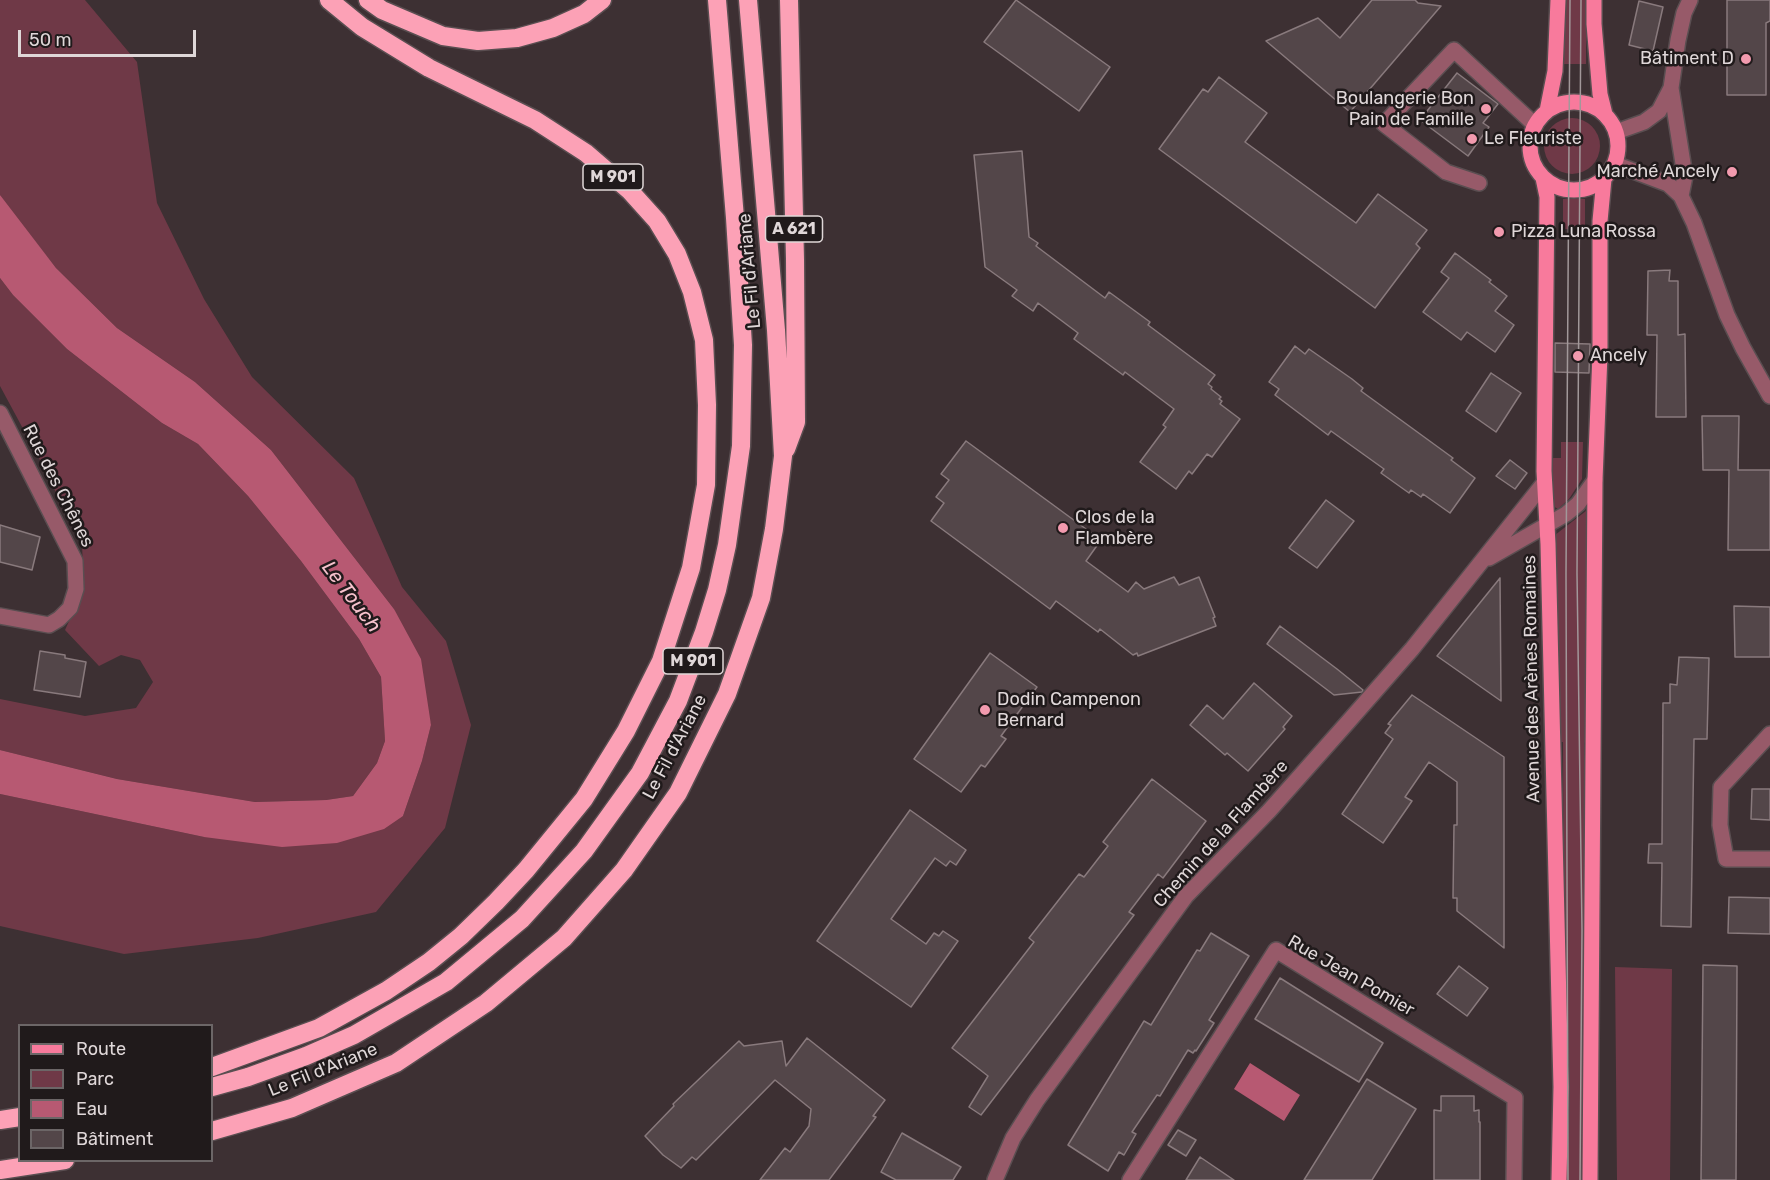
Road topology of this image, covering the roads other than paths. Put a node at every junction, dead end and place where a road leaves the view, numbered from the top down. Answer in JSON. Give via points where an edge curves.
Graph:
{"nodes":[{"id":1,"x":329,"y":0,"type":"edge"},
{"id":2,"x":368,"y":0,"type":"edge"},
{"id":3,"x":602,"y":0,"type":"edge"},
{"id":4,"x":717,"y":0,"type":"edge"},
{"id":5,"x":748,"y":0,"type":"edge"},
{"id":6,"x":789,"y":0,"type":"edge"},
{"id":7,"x":1558,"y":0,"type":"edge"},
{"id":8,"x":1594,"y":0,"type":"edge"},
{"id":9,"x":1690,"y":0,"type":"edge"},
{"id":10,"x":1671,"y":88,"type":"junction"},
{"id":11,"x":1547,"y":111,"type":"junction"},
{"id":12,"x":1605,"y":114,"type":"junction"},
{"id":13,"x":1535,"y":125,"type":"junction"},
{"id":14,"x":1616,"y":132,"type":"junction"},
{"id":15,"x":1615,"y":164,"type":"junction"},
{"id":16,"x":1543,"y":178,"type":"junction"},
{"id":17,"x":1604,"y":179,"type":"junction"},
{"id":18,"x":1479,"y":183,"type":"dead end"},
{"id":19,"x":1681,"y":196,"type":"junction"},
{"id":20,"x":1770,"y":396,"type":"edge"},
{"id":21,"x":0,"y":413,"type":"edge"},
{"id":22,"x":783,"y":456,"type":"junction"},
{"id":23,"x":1595,"y":480,"type":"junction"},
{"id":24,"x":1544,"y":483,"type":"junction"},
{"id":25,"x":1548,"y":523,"type":"junction"},
{"id":26,"x":1482,"y":563,"type":"junction"},
{"id":27,"x":0,"y":616,"type":"edge"},
{"id":28,"x":1770,"y":734,"type":"edge"},
{"id":29,"x":1770,"y":859,"type":"edge"},
{"id":30,"x":213,"y":1067,"type":"edge"},
{"id":31,"x":213,"y":1087,"type":"edge"},
{"id":32,"x":213,"y":1131,"type":"edge"},
{"id":33,"x":58,"y":1162,"type":"edge"},
{"id":34,"x":0,"y":1170,"type":"edge"},
{"id":35,"x":995,"y":1180,"type":"edge"},
{"id":36,"x":1130,"y":1180,"type":"edge"},
{"id":37,"x":1514,"y":1180,"type":"edge"},
{"id":38,"x":1559,"y":1180,"type":"edge"},
{"id":39,"x":1590,"y":1180,"type":"edge"}],
"edges":[{"from":1,"to":30,"type":"highway","number":"M 901","via":[[362,27],[429,68],[536,120],[586,153],[657,221],[692,292],[704,340],[706,485],[691,568],[661,661],[626,731],[584,799],[526,870],[461,936],[386,991],[319,1028]]},
{"from":2,"to":3,"type":"highway","via":[[443,36],[478,41],[517,38],[553,28],[584,14]]},
{"from":4,"to":31,"type":"highway","name":"Le Fil d'Ariane","number":"M 901","via":[[743,345],[741,446],[717,590],[678,700],[640,773],[584,851],[522,920],[446,982],[354,1035],[306,1056]]},
{"from":5,"to":22,"type":"highway","name":"Le Fil d'Ariane","number":"M 901"},
{"from":6,"to":22,"type":"highway","number":"A 621","via":[[796,422]]},
{"from":7,"to":11,"type":"main road","via":[[1555,71]]},
{"from":8,"to":12,"type":"main road","via":[[1600,94]]},
{"from":9,"to":10,"type":"street","via":[[1678,40]]},
{"from":10,"to":14,"type":"street","via":[[1659,111],[1644,122]]},
{"from":10,"to":19,"type":"street","via":[[1685,176]]},
{"from":11,"to":12,"type":"main road","via":[[1580,102]]},
{"from":11,"to":13,"type":"main road"},
{"from":12,"to":14,"type":"main road"},
{"from":13,"to":16,"type":"main road","via":[[1529,144],[1535,168]]},
{"from":13,"to":18,"type":"street","via":[[1454,50],[1384,124],[1446,172]]},
{"from":14,"to":15,"type":"main road"},
{"from":15,"to":17,"type":"main road"},
{"from":15,"to":19,"type":"street","via":[[1668,184]]},
{"from":16,"to":17,"type":"main road","via":[[1568,190],[1580,190]]},
{"from":16,"to":24,"type":"main road","name":"Avenue des Arènes Romaines","via":[[1547,196]]},
{"from":17,"to":23,"type":"main road"},
{"from":19,"to":20,"type":"street","via":[[1727,315]]},
{"from":21,"to":27,"type":"street","name":"Rue des Chênes","via":[[75,561],[76,589],[70,608],[49,625]]},
{"from":22,"to":32,"type":"highway","name":"Le Fil d'Ariane","number":"M 901","via":[[760,598],[727,694],[678,793],[624,870],[555,945],[486,1003],[396,1063],[292,1108]]},
{"from":23,"to":25,"type":"street","name":"Chemin de la Flambère","via":[[1578,504]]},
{"from":23,"to":39,"type":"main road"},
{"from":24,"to":25,"type":"main road","name":"Avenue des Arènes Romaines"},
{"from":24,"to":26,"type":"street","name":"Chemin de la Flambère"},
{"from":25,"to":26,"type":"street","name":"Chemin de la Flambère"},
{"from":25,"to":38,"type":"main road","name":"Avenue des Arènes Romaines","via":[[1561,1087]]},
{"from":26,"to":35,"type":"street","name":"Chemin de la Flambère","via":[[1269,811],[1186,896],[1037,1100],[1013,1138]]},
{"from":28,"to":29,"type":"street","via":[[1721,787],[1720,825],[1726,859]]},
{"from":33,"to":34,"type":"highway"},
{"from":36,"to":37,"type":"street","name":"Rue Jean Pomier","via":[[1276,950],[1515,1098]]}]}
